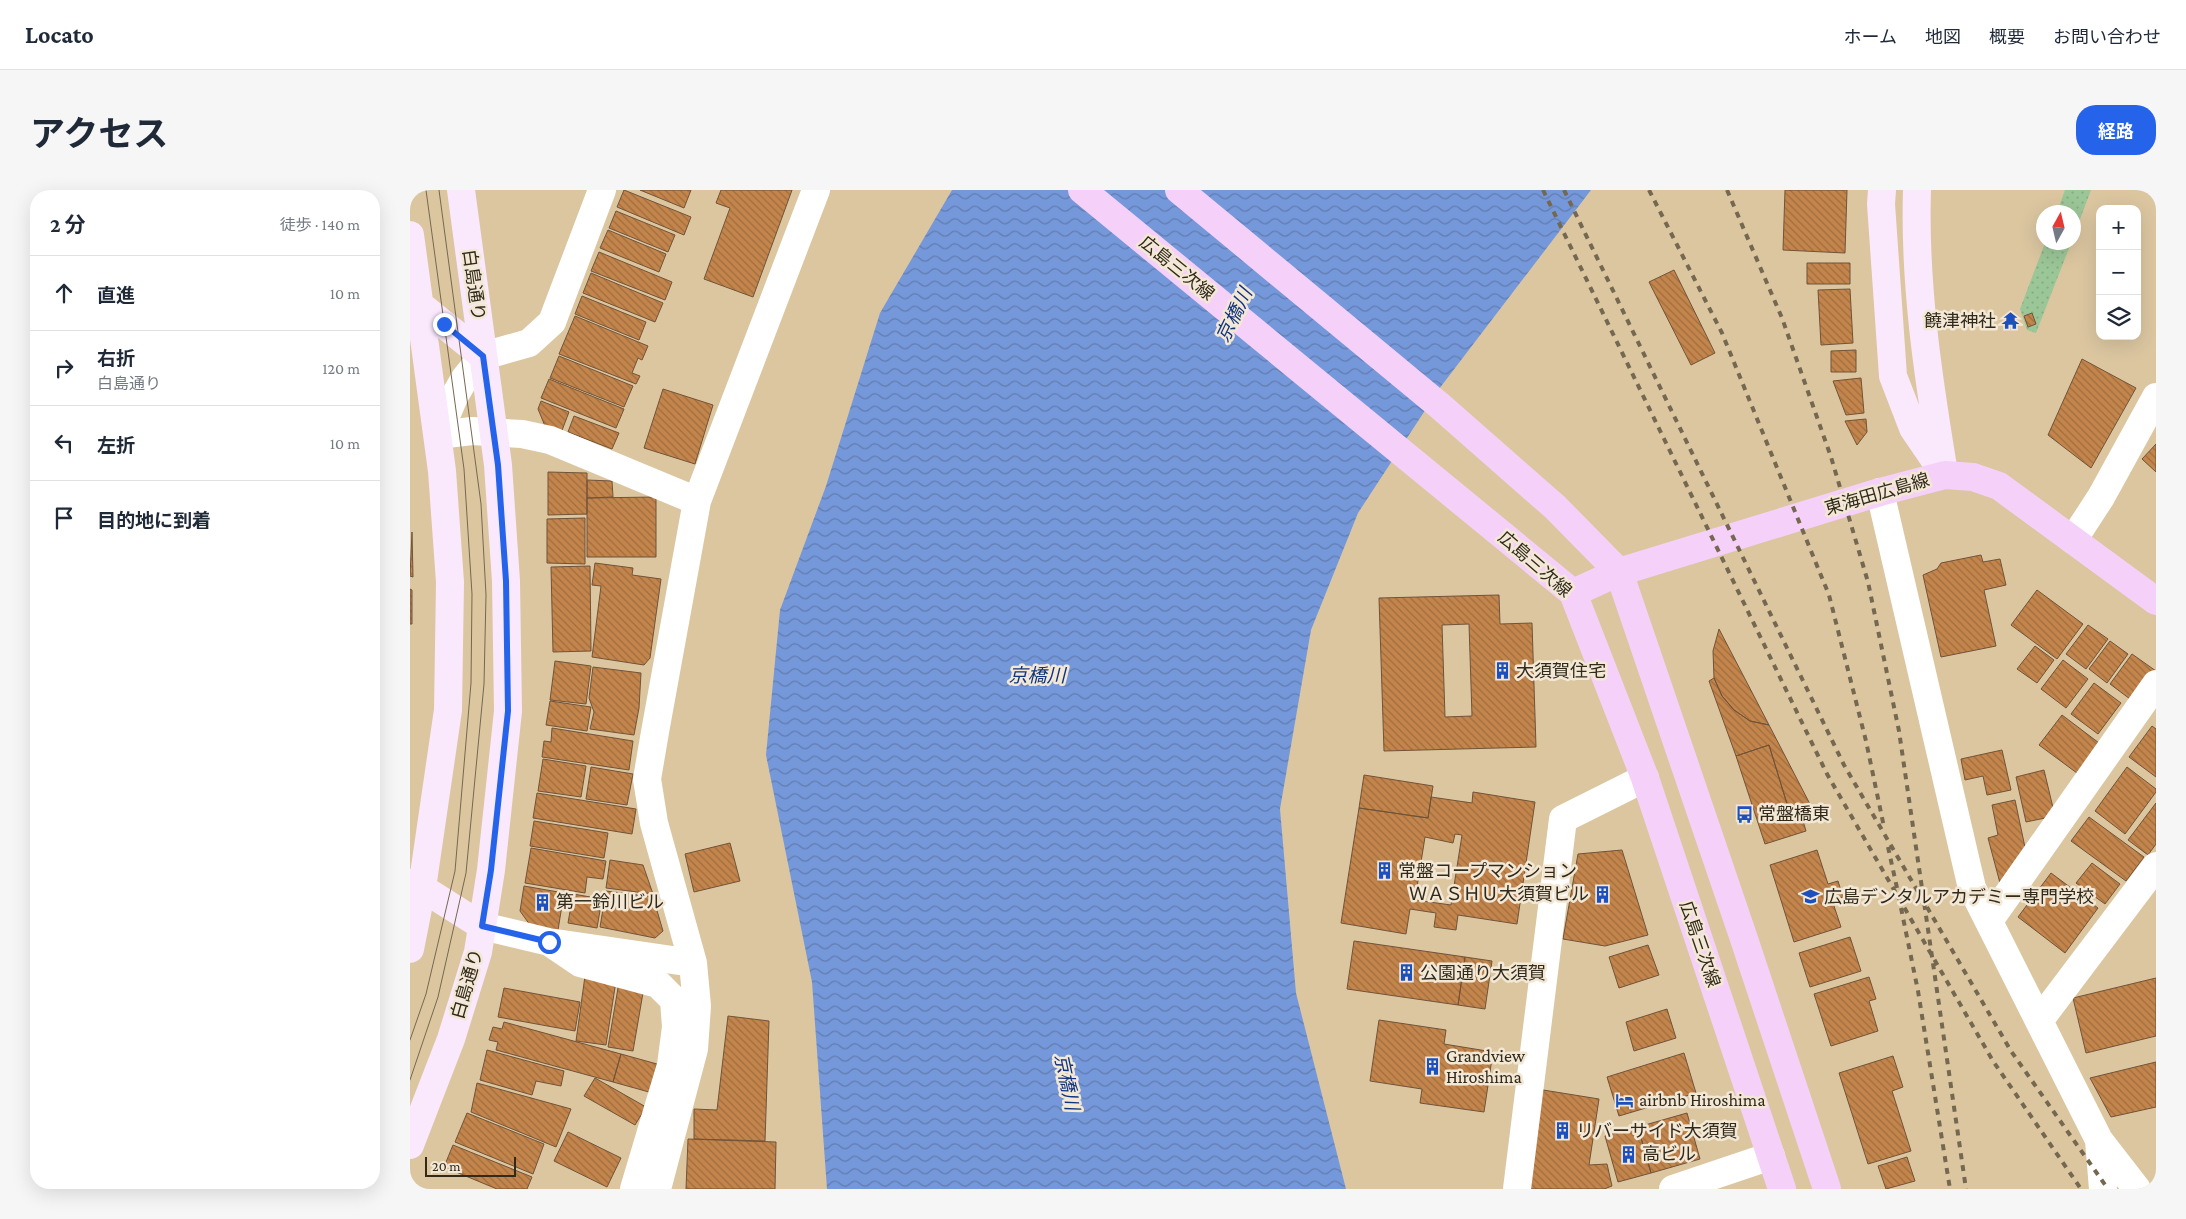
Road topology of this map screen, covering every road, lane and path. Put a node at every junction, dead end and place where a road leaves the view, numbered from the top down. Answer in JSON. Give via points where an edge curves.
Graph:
{"nodes":[{"id":1,"x":461,"y":190,"type":"edge"},
{"id":2,"x":602,"y":190,"type":"edge"},
{"id":3,"x":816,"y":190,"type":"edge"},
{"id":4,"x":1082,"y":190,"type":"edge"},
{"id":5,"x":1179,"y":190,"type":"edge"},
{"id":6,"x":1882,"y":190,"type":"edge"},
{"id":7,"x":1917,"y":190,"type":"edge"},
{"id":8,"x":410,"y":235,"type":"edge"},
{"id":9,"x":415,"y":305,"type":"edge"},
{"id":10,"x":483,"y":356,"type":"junction"},
{"id":11,"x":2156,"y":397,"type":"edge"},
{"id":12,"x":494,"y":433,"type":"junction"},
{"id":13,"x":438,"y":435,"type":"junction"},
{"id":14,"x":1945,"y":475,"type":"junction"},
{"id":15,"x":1880,"y":492,"type":"junction"},
{"id":16,"x":697,"y":501,"type":"junction"},
{"id":17,"x":2073,"y":540,"type":"junction"},
{"id":18,"x":1618,"y":572,"type":"junction"},
{"id":19,"x":1573,"y":593,"type":"junction"},
{"id":20,"x":2156,"y":601,"type":"edge"},
{"id":21,"x":2156,"y":684,"type":"edge"},
{"id":22,"x":1645,"y":778,"type":"junction"},
{"id":23,"x":2156,"y":866,"type":"edge"},
{"id":24,"x":416,"y":885,"type":"edge"},
{"id":25,"x":1989,"y":921,"type":"junction"},
{"id":26,"x":482,"y":926,"type":"junction"},
{"id":27,"x":549,"y":942,"type":"junction"},
{"id":28,"x":410,"y":949,"type":"edge"},
{"id":29,"x":694,"y":963,"type":"junction"},
{"id":30,"x":2039,"y":1020,"type":"junction"},
{"id":31,"x":2099,"y":1140,"type":"junction"},
{"id":32,"x":410,"y":1145,"type":"edge"},
{"id":33,"x":1771,"y":1156,"type":"junction"},
{"id":34,"x":634,"y":1189,"type":"edge"},
{"id":35,"x":657,"y":1189,"type":"edge"},
{"id":36,"x":1517,"y":1189,"type":"edge"},
{"id":37,"x":1673,"y":1189,"type":"edge"},
{"id":38,"x":1782,"y":1189,"type":"edge"},
{"id":39,"x":1827,"y":1189,"type":"edge"},
{"id":40,"x":2103,"y":1189,"type":"edge"},
{"id":41,"x":2137,"y":1189,"type":"edge"}],
"edges":[{"from":1,"to":10,"type":"street","name":"白島通り"},
{"from":2,"to":10,"type":"street","via":[[552,322],[529,343]]},
{"from":3,"to":16,"type":"street"},
{"from":4,"to":19,"type":"main road","name":"広島三次線"},
{"from":5,"to":18,"type":"main road","via":[[1440,406],[1555,507]]},
{"from":6,"to":14,"type":"street","via":[[1893,376],[1913,428]]},
{"from":7,"to":14,"type":"street","via":[[1920,287],[1928,373]]},
{"from":8,"to":9,"type":"street"},
{"from":9,"to":10,"type":"street"},
{"from":9,"to":13,"type":"street"},
{"from":10,"to":12,"type":"street","name":"白島通り"},
{"from":10,"to":13,"type":"street","via":[[458,391]]},
{"from":11,"to":17,"type":"street","via":[[2101,497]]},
{"from":12,"to":13,"type":"street","via":[[472,431]]},
{"from":12,"to":16,"type":"street","via":[[550,440]]},
{"from":12,"to":26,"type":"street","name":"白島通り","via":[[506,581],[508,711]]},
{"from":13,"to":24,"type":"street","via":[[450,582],[448,710]]},
{"from":14,"to":15,"type":"main road","name":"東海田広島線"},
{"from":14,"to":17,"type":"main road","name":"東海田広島線","via":[[1973,477],[1999,486]]},
{"from":15,"to":18,"type":"main road","name":"東海田広島線"},
{"from":15,"to":25,"type":"street","via":[[1972,888]]},
{"from":16,"to":29,"type":"street","via":[[647,779],[654,823]]},
{"from":17,"to":20,"type":"main road","name":"東海田広島線"},
{"from":18,"to":19,"type":"main road","name":"東海田広島線"},
{"from":18,"to":39,"type":"main road","via":[[1744,936]]},
{"from":19,"to":22,"type":"main road","name":"広島三次線"},
{"from":21,"to":25,"type":"street"},
{"from":22,"to":33,"type":"main road","name":"広島三次線"},
{"from":22,"to":36,"type":"street","via":[[1563,819]]},
{"from":23,"to":30,"type":"street"},
{"from":24,"to":26,"type":"street"},
{"from":24,"to":28,"type":"street"},
{"from":25,"to":30,"type":"street"},
{"from":26,"to":27,"type":"street"},
{"from":26,"to":32,"type":"street","name":"白島通り","via":[[478,952],[451,1039]]},
{"from":27,"to":29,"type":"street"},
{"from":27,"to":34,"type":"street","via":[[580,963],[658,984],[674,1000],[676,1027],[671,1065]]},
{"from":29,"to":35,"type":"street","via":[[697,1006],[694,1049]]},
{"from":30,"to":31,"type":"street"},
{"from":31,"to":40,"type":"street"},
{"from":31,"to":41,"type":"street"},
{"from":33,"to":37,"type":"street"},
{"from":33,"to":38,"type":"main road","name":"広島三次線"}]}
